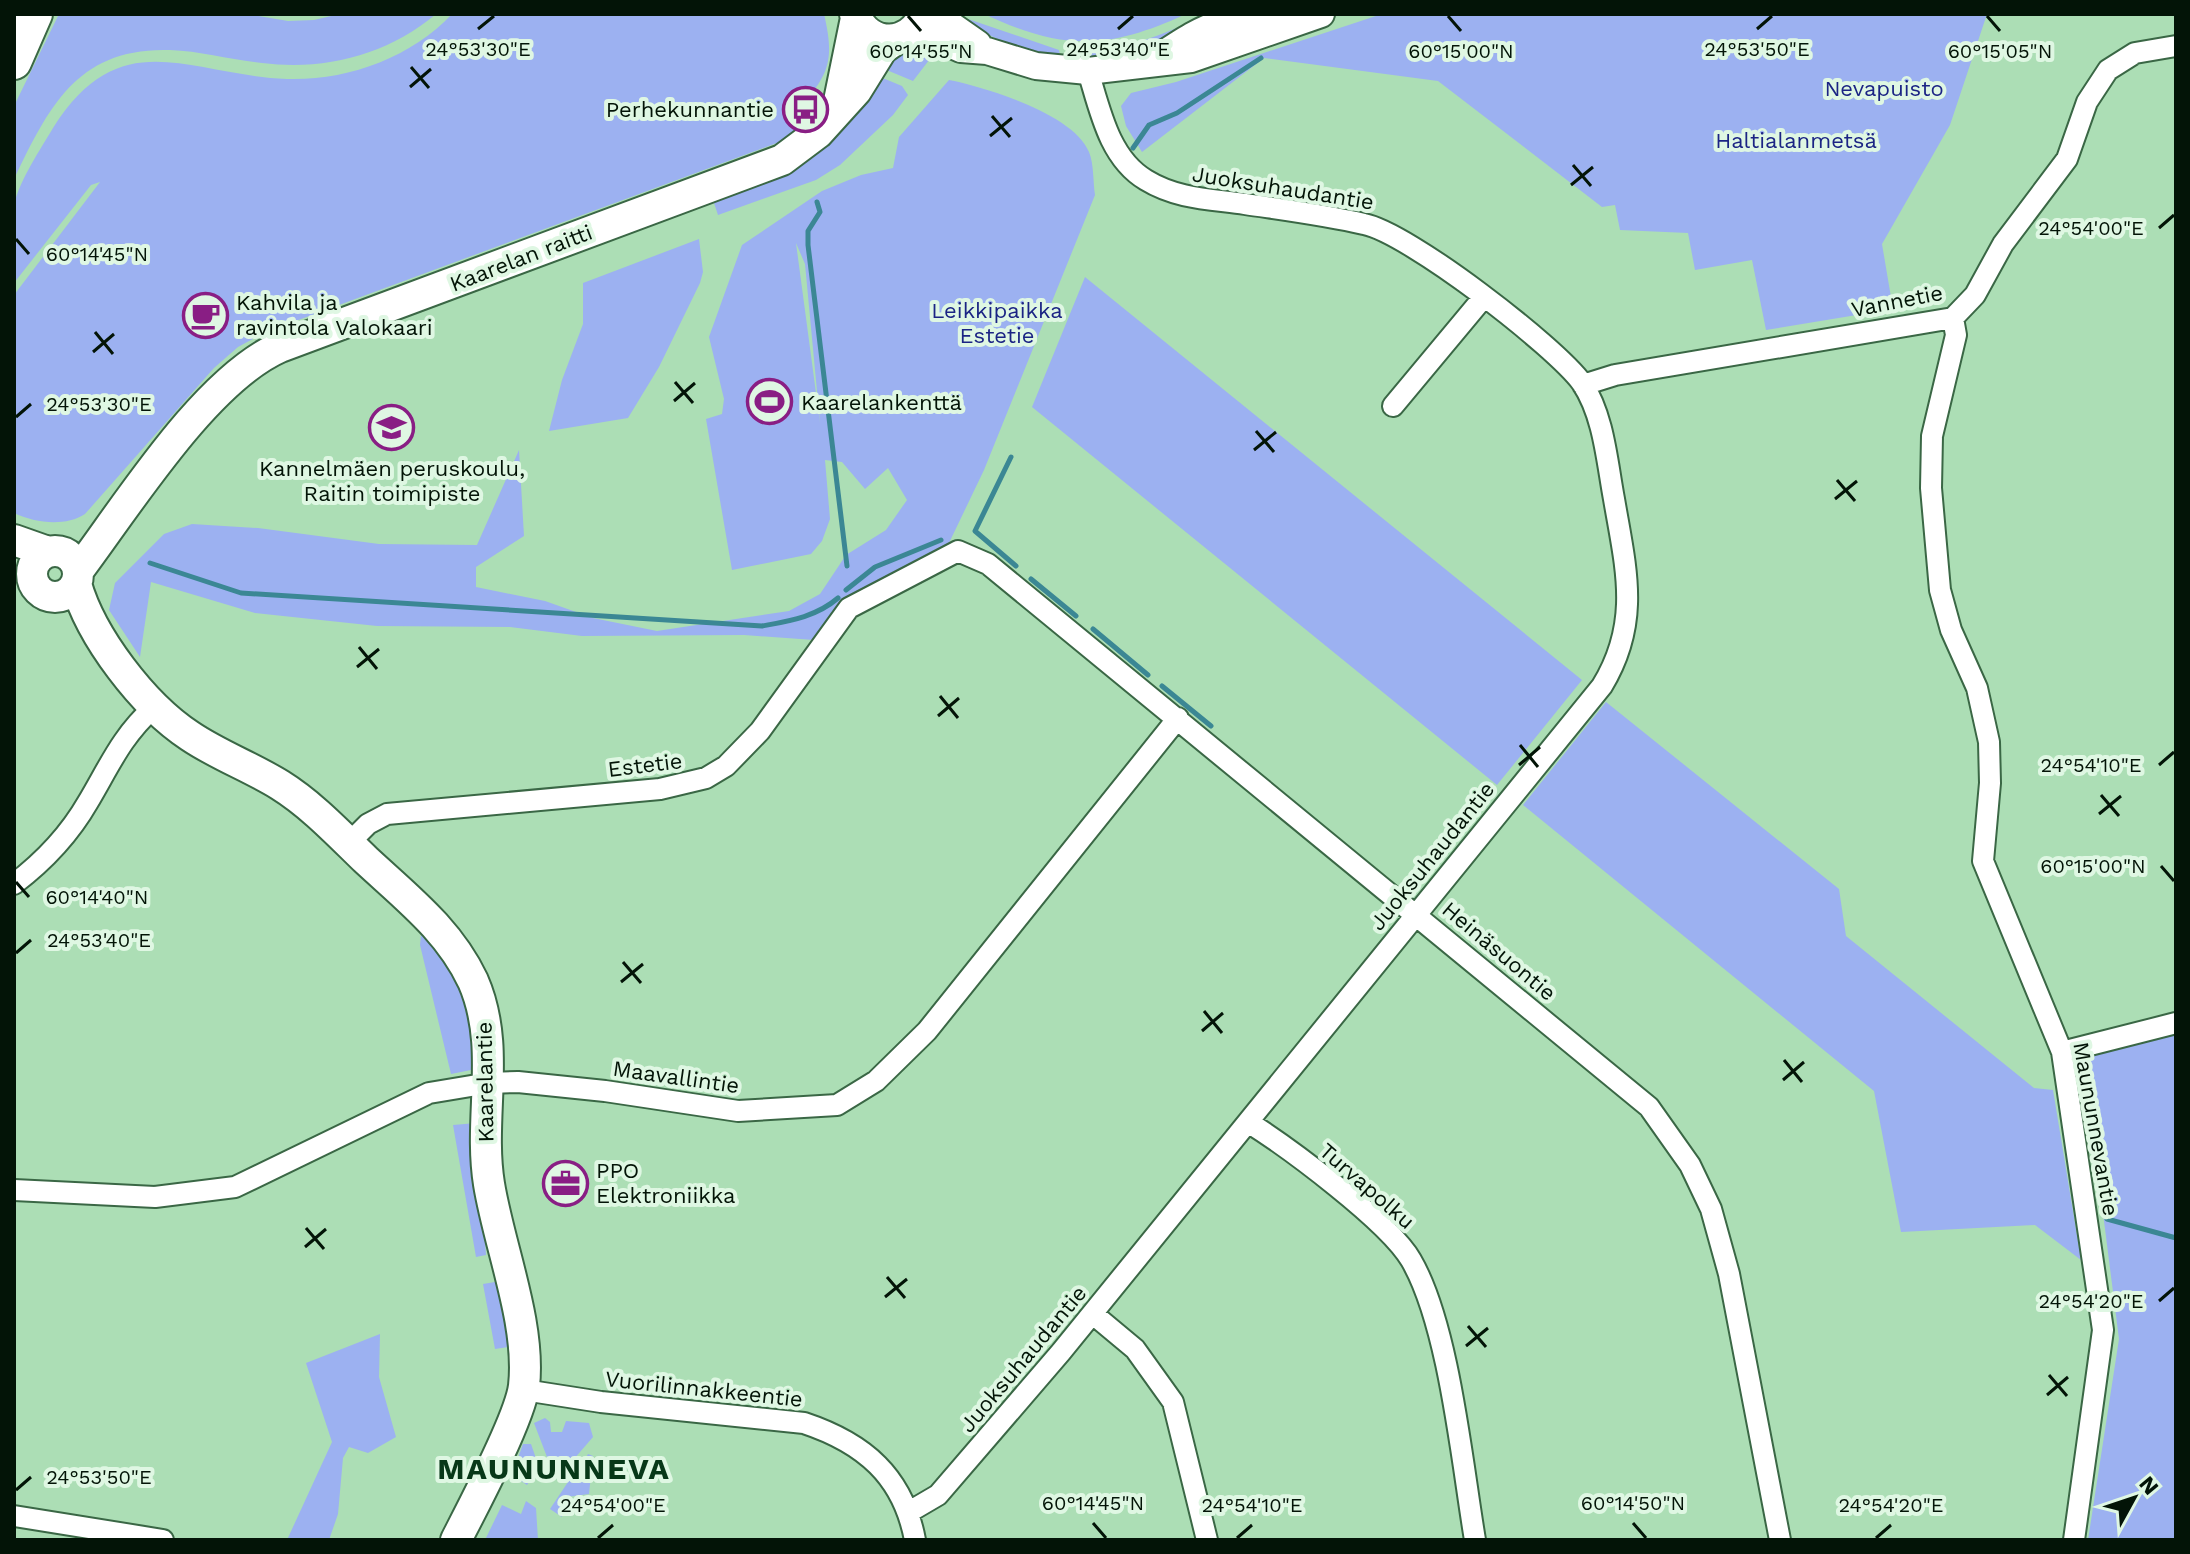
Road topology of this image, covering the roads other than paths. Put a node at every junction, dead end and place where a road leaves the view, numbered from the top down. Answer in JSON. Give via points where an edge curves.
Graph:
{"nodes":[{"id":1,"x":35,"y":14,"type":"edge"},
{"id":2,"x":44,"y":14,"type":"edge"},
{"id":3,"x":935,"y":14,"type":"edge"},
{"id":4,"x":855,"y":16,"type":"edge"},
{"id":5,"x":1311,"y":18,"type":"edge"},
{"id":6,"x":908,"y":30,"type":"edge"},
{"id":7,"x":2176,"y":46,"type":"edge"},
{"id":8,"x":987,"y":51,"type":"junction"},
{"id":9,"x":16,"y":58,"type":"edge"},
{"id":10,"x":1088,"y":71,"type":"junction"},
{"id":11,"x":837,"y":107,"type":"junction"},
{"id":12,"x":1483,"y":298,"type":"junction"},
{"id":13,"x":1953,"y":318,"type":"junction"},
{"id":14,"x":1583,"y":385,"type":"junction"},
{"id":15,"x":1393,"y":406,"type":"dead end"},
{"id":16,"x":14,"y":540,"type":"edge"},
{"id":17,"x":958,"y":551,"type":"joint"},
{"id":18,"x":51,"y":568,"type":"edge"},
{"id":19,"x":154,"y":707,"type":"junction"},
{"id":20,"x":1178,"y":718,"type":"junction"},
{"id":21,"x":349,"y":843,"type":"junction"},
{"id":22,"x":14,"y":884,"type":"edge"},
{"id":23,"x":1416,"y":914,"type":"junction"},
{"id":24,"x":2176,"y":1023,"type":"edge"},
{"id":25,"x":2062,"y":1052,"type":"junction"},
{"id":26,"x":489,"y":1083,"type":"junction"},
{"id":27,"x":1248,"y":1122,"type":"junction"},
{"id":28,"x":14,"y":1190,"type":"edge"},
{"id":29,"x":1093,"y":1314,"type":"junction"},
{"id":30,"x":524,"y":1390,"type":"junction"},
{"id":31,"x":909,"y":1512,"type":"junction"},
{"id":32,"x":14,"y":1516,"type":"edge"},
{"id":33,"x":125,"y":1536,"type":"edge"},
{"id":34,"x":163,"y":1540,"type":"edge"},
{"id":35,"x":456,"y":1540,"type":"edge"},
{"id":36,"x":915,"y":1540,"type":"edge"},
{"id":37,"x":1207,"y":1540,"type":"edge"},
{"id":38,"x":1475,"y":1540,"type":"edge"},
{"id":39,"x":1780,"y":1540,"type":"edge"},
{"id":40,"x":2074,"y":1540,"type":"edge"}],
"edges":[{"from":1,"to":9,"type":"highway"},
{"from":2,"to":9,"type":"highway"},
{"from":3,"to":8,"type":"street"},
{"from":4,"to":6,"type":"main road","via":[[871,36]]},
{"from":4,"to":11,"type":"main road","name":"Kaarelan raitti"},
{"from":5,"to":10,"type":"street","via":[[1191,59]]},
{"from":6,"to":8,"type":"street","via":[[961,49]]},
{"from":6,"to":11,"type":"main road","name":"Kaarelan raitti","via":[[882,49],[856,91]]},
{"from":7,"to":13,"type":"street","name":"Vannetie","via":[[2135,53],[2108,70],[2087,102],[2067,159],[2003,244],[1975,295]]},
{"from":8,"to":10,"type":"street","via":[[1036,66]]},
{"from":10,"to":12,"type":"street","name":"Juoksuhaudantie","via":[[1112,141],[1143,179],[1180,196],[1381,229],[1420,249]]},
{"from":11,"to":18,"type":"main road","name":"Kaarelan raitti","via":[[818,133],[782,160],[266,353],[233,378],[111,521],[71,547]]},
{"from":12,"to":14,"type":"street","name":"Juoksuhaudantie"},
{"from":12,"to":15,"type":"street"},
{"from":13,"to":14,"type":"street","name":"Vannetie","via":[[1615,375]]},
{"from":13,"to":25,"type":"street","name":"Maununnevantie","via":[[1956,335],[1932,436],[1940,590],[1977,688],[1989,742],[1983,861]]},
{"from":14,"to":23,"type":"street","name":"Juoksuhaudantie","via":[[1599,423],[1625,565],[1629,599],[1623,641],[1602,686]]},
{"from":16,"to":18,"type":"main road"},
{"from":17,"to":20,"type":"street","name":"Heinäsuontie","via":[[988,564]]},
{"from":17,"to":21,"type":"street","name":"Estetie","via":[[849,608],[760,731],[726,766],[706,778],[660,789],[387,814]]},
{"from":18,"to":19,"type":"main road","name":"Kaarelantie"},
{"from":19,"to":21,"type":"main road","name":"Kaarelantie","via":[[194,739],[283,787]]},
{"from":19,"to":22,"type":"street","via":[[121,741],[59,842]]},
{"from":20,"to":23,"type":"street","name":"Heinäsuontie"},
{"from":20,"to":26,"type":"street","name":"Maavallintie","via":[[927,1031],[876,1081],[837,1105],[738,1111],[605,1091]]},
{"from":21,"to":26,"type":"main road","name":"Kaarelantie","via":[[431,919],[462,960],[485,1018]]},
{"from":23,"to":27,"type":"street","name":"Juoksuhaudantie"},
{"from":23,"to":39,"type":"street","name":"Heinäsuontie","via":[[1649,1107],[1690,1165],[1711,1209],[1729,1274]]},
{"from":24,"to":25,"type":"street"},
{"from":25,"to":40,"type":"street","name":"Maununnevantie","via":[[2103,1330]]},
{"from":26,"to":28,"type":"street","name":"Maavallintie","via":[[429,1093],[235,1187],[155,1197]]},
{"from":26,"to":30,"type":"main road","name":"Kaarelantie","via":[[486,1167],[522,1341]]},
{"from":27,"to":29,"type":"street","name":"Juoksuhaudantie"},
{"from":27,"to":38,"type":"street","name":"Turvapolku","via":[[1392,1237],[1422,1280],[1444,1366]]},
{"from":29,"to":31,"type":"street","name":"Juoksuhaudantie","via":[[938,1495]]},
{"from":29,"to":37,"type":"street","via":[[1135,1349],[1173,1402]]},
{"from":30,"to":31,"type":"street","name":"Vuorilinnakkeentie","via":[[804,1423],[852,1442],[874,1460]]},
{"from":30,"to":35,"type":"main road","name":"Kaarelantie"},
{"from":31,"to":36,"type":"street","name":"Vuorilinnakkeentie"},
{"from":32,"to":33,"type":"street"},
{"from":33,"to":34,"type":"street"}]}
